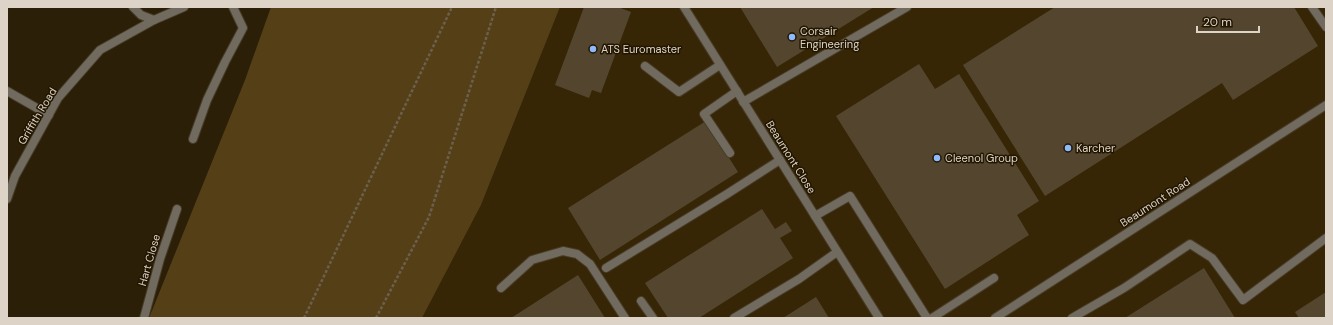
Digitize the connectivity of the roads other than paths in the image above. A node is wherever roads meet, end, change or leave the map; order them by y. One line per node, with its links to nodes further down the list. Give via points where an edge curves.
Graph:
1 (133, 7): 8 (street, via 141,15)
2 (184, 7): 8 (street, Griffith Road)
3 (233, 7): 17 (street, via 243,28 224,62)
4 (684, 7): 10 (street, Beaumont Close)
5 (906, 7): 14 (street)
6 (1312, 7): 7 (street)
7 (1323, 18): 9 (street)
8 (154, 20): 16 (street, Griffith Road, via 100,50 58,98)
9 (1326, 27)
10 (720, 65): 11 (street, via 679,92); 13 (street, Beaumont Close)
11 (646, 66)
12 (7, 91): 16 (street)
13 (737, 91): 14 (street, Beaumont Close); 18 (street, via 704,114)
14 (743, 102): 19 (street, Beaumont Close)
15 (1326, 105): 36 (street, Beaumont Road)
16 (49, 115): 20 (street, Griffith Road, via 15,176)
17 (193, 139)
18 (730, 153)
19 (780, 160): 22 (street, Beaumont Close); 25 (street)
20 (7, 199)
21 (177, 209): 29 (street, Hart Close)
22 (815, 216): 24 (street, Beaumont Close); 34 (street, via 850,196)
23 (1326, 238): 37 (street, via 1243,300 1212,258 1190,244 1124,288)
24 (837, 252): 32 (street); 33 (street, Beaumont Close)
25 (606, 268)
26 (994, 278): 35 (street)
27 (501, 288): 30 (street, via 532,260 563,251 576,254 590,264)
28 (641, 301): 31 (street)
29 (144, 318)
30 (625, 318)
31 (652, 318)
32 (734, 318)
33 (879, 318)
34 (928, 318)
35 (932, 318)
36 (995, 318)
37 (1072, 318)

